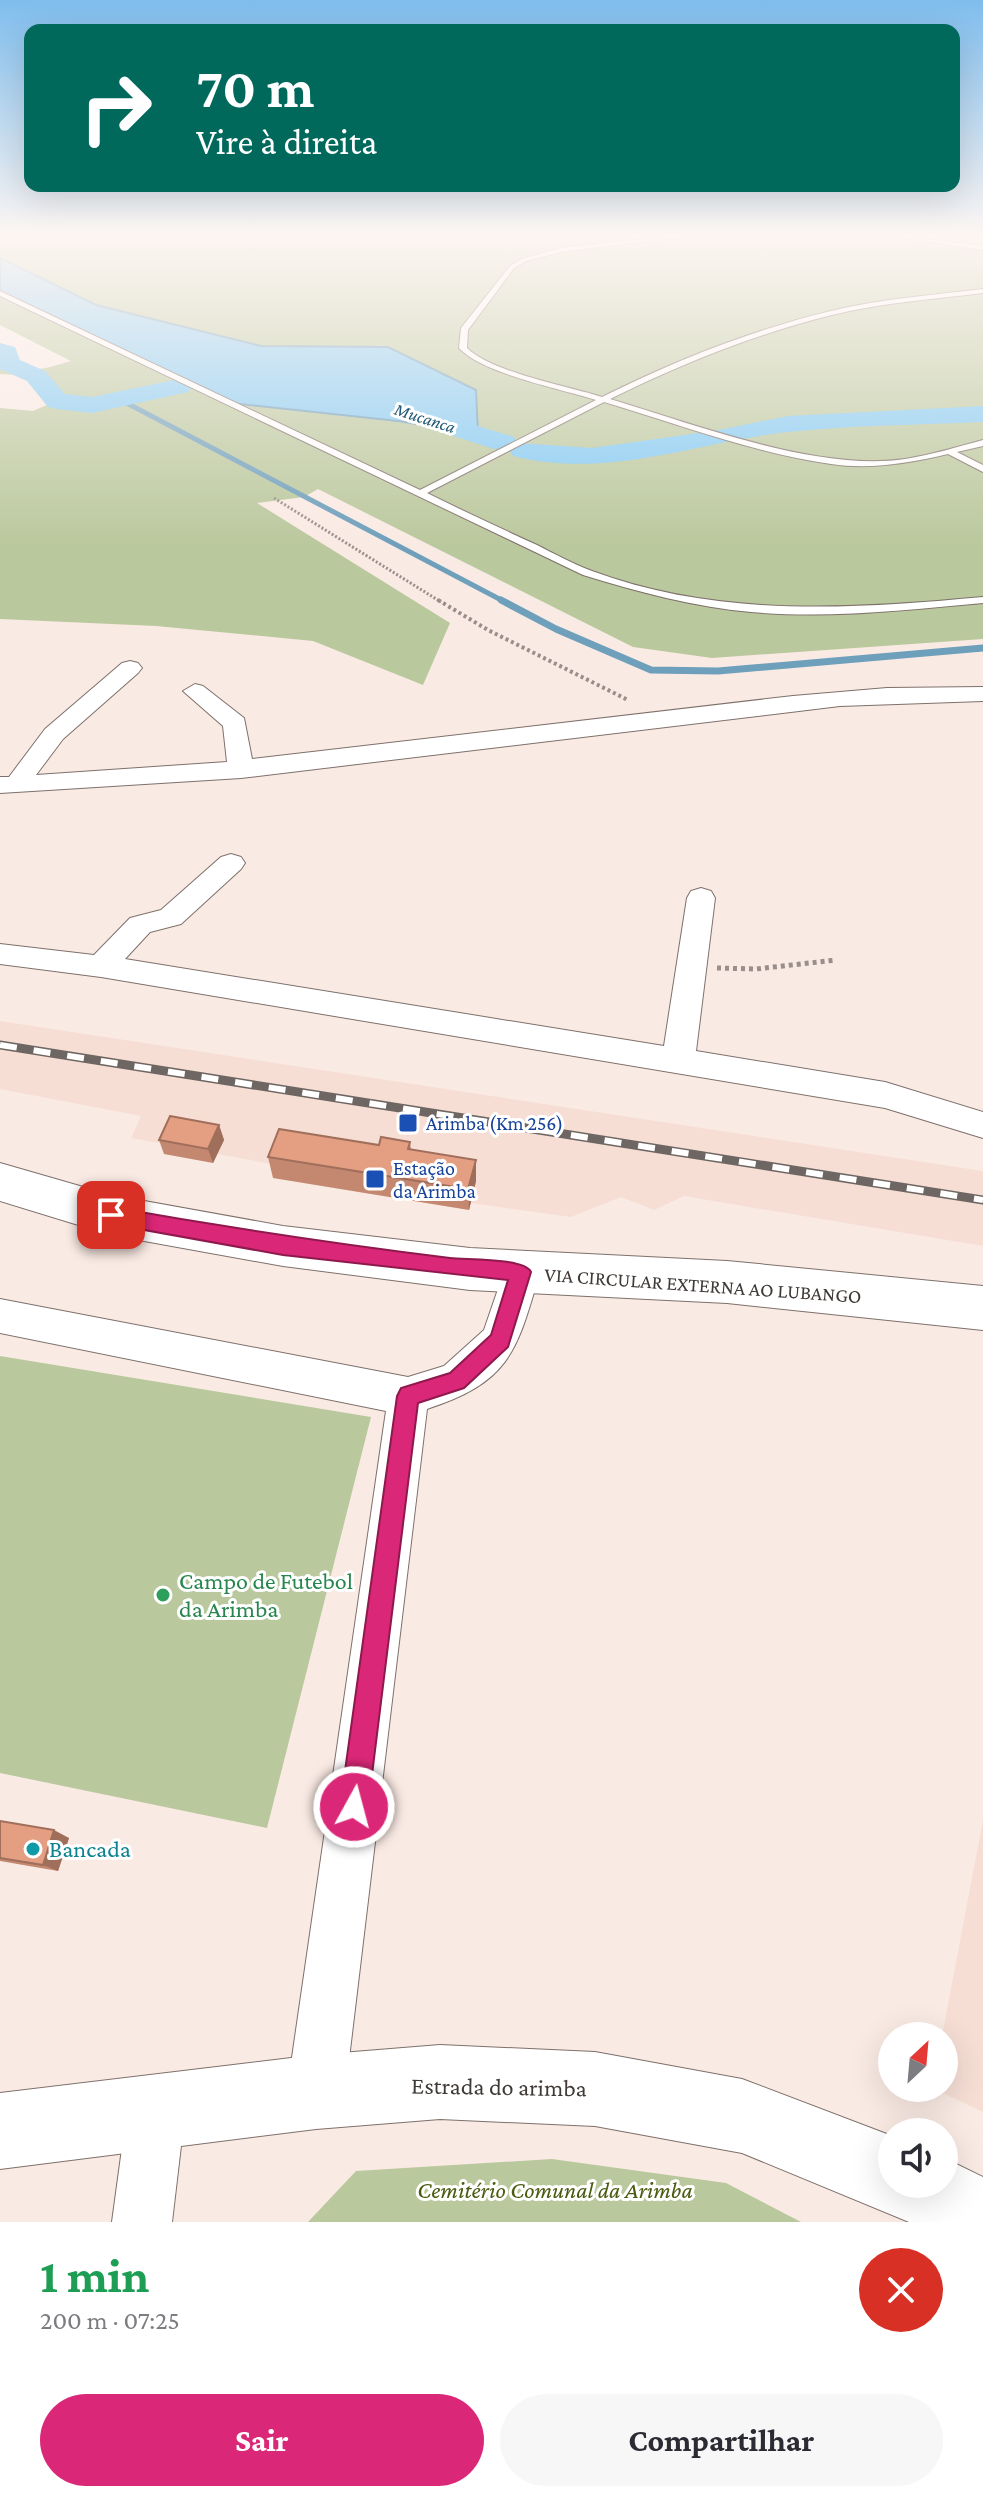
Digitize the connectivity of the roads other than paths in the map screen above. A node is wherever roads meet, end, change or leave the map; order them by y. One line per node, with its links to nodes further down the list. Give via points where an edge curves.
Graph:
1 (98, 340): 8 (lane)
2 (463, 340): 4 (lane, via 463,348 483,362)
3 (742, 340): 4 (lane)
4 (601, 399): 6 (lane, via 833,462 903,462); 8 (lane)
5 (983, 443): 6 (lane)
6 (949, 451): 7 (lane)
7 (983, 469)
8 (420, 493): 9 (lane, via 587,573 720,606 788,611)
9 (983, 600)
10 (130, 668): 14 (street, via 54,734)
11 (195, 691): 13 (street, via 235,723)
12 (983, 694): 13 (street, via 903,692 773,703)
13 (241, 770): 14 (street)
14 (8, 785)
15 (231, 863): 18 (street, via 171,917 140,925)
16 (701, 898): 19 (street)
17 (0, 954): 18 (street)
18 (101, 966): 19 (street)
19 (678, 1062): 20 (street, via 885,1095)
20 (983, 1125)
21 (0, 1182): 22 (main road, VIA CIRCULAR EXTERNA AO LUBANGO, via 111,1215 283,1246)
22 (521, 1272): 23 (main road, VIA CIRCULAR EXTERNA AO LUBANGO, via 727,1282); 25 (street, via 500,1340 456,1381)
23 (983, 1308)
24 (0, 1316): 25 (street)
25 (408, 1396): 26 (street)
26 (316, 2092): 27 (main road, Estrada do arimba); 29 (main road, Estrada do arimba, via 440,2082 595,2089 742,2116)
27 (156, 2112): 28 (main road, Estrada do arimba); 32 (street)
28 (0, 2131)
29 (878, 2169)
30 (943, 2198): 31 (main road)
31 (983, 2218)
32 (142, 2222)

